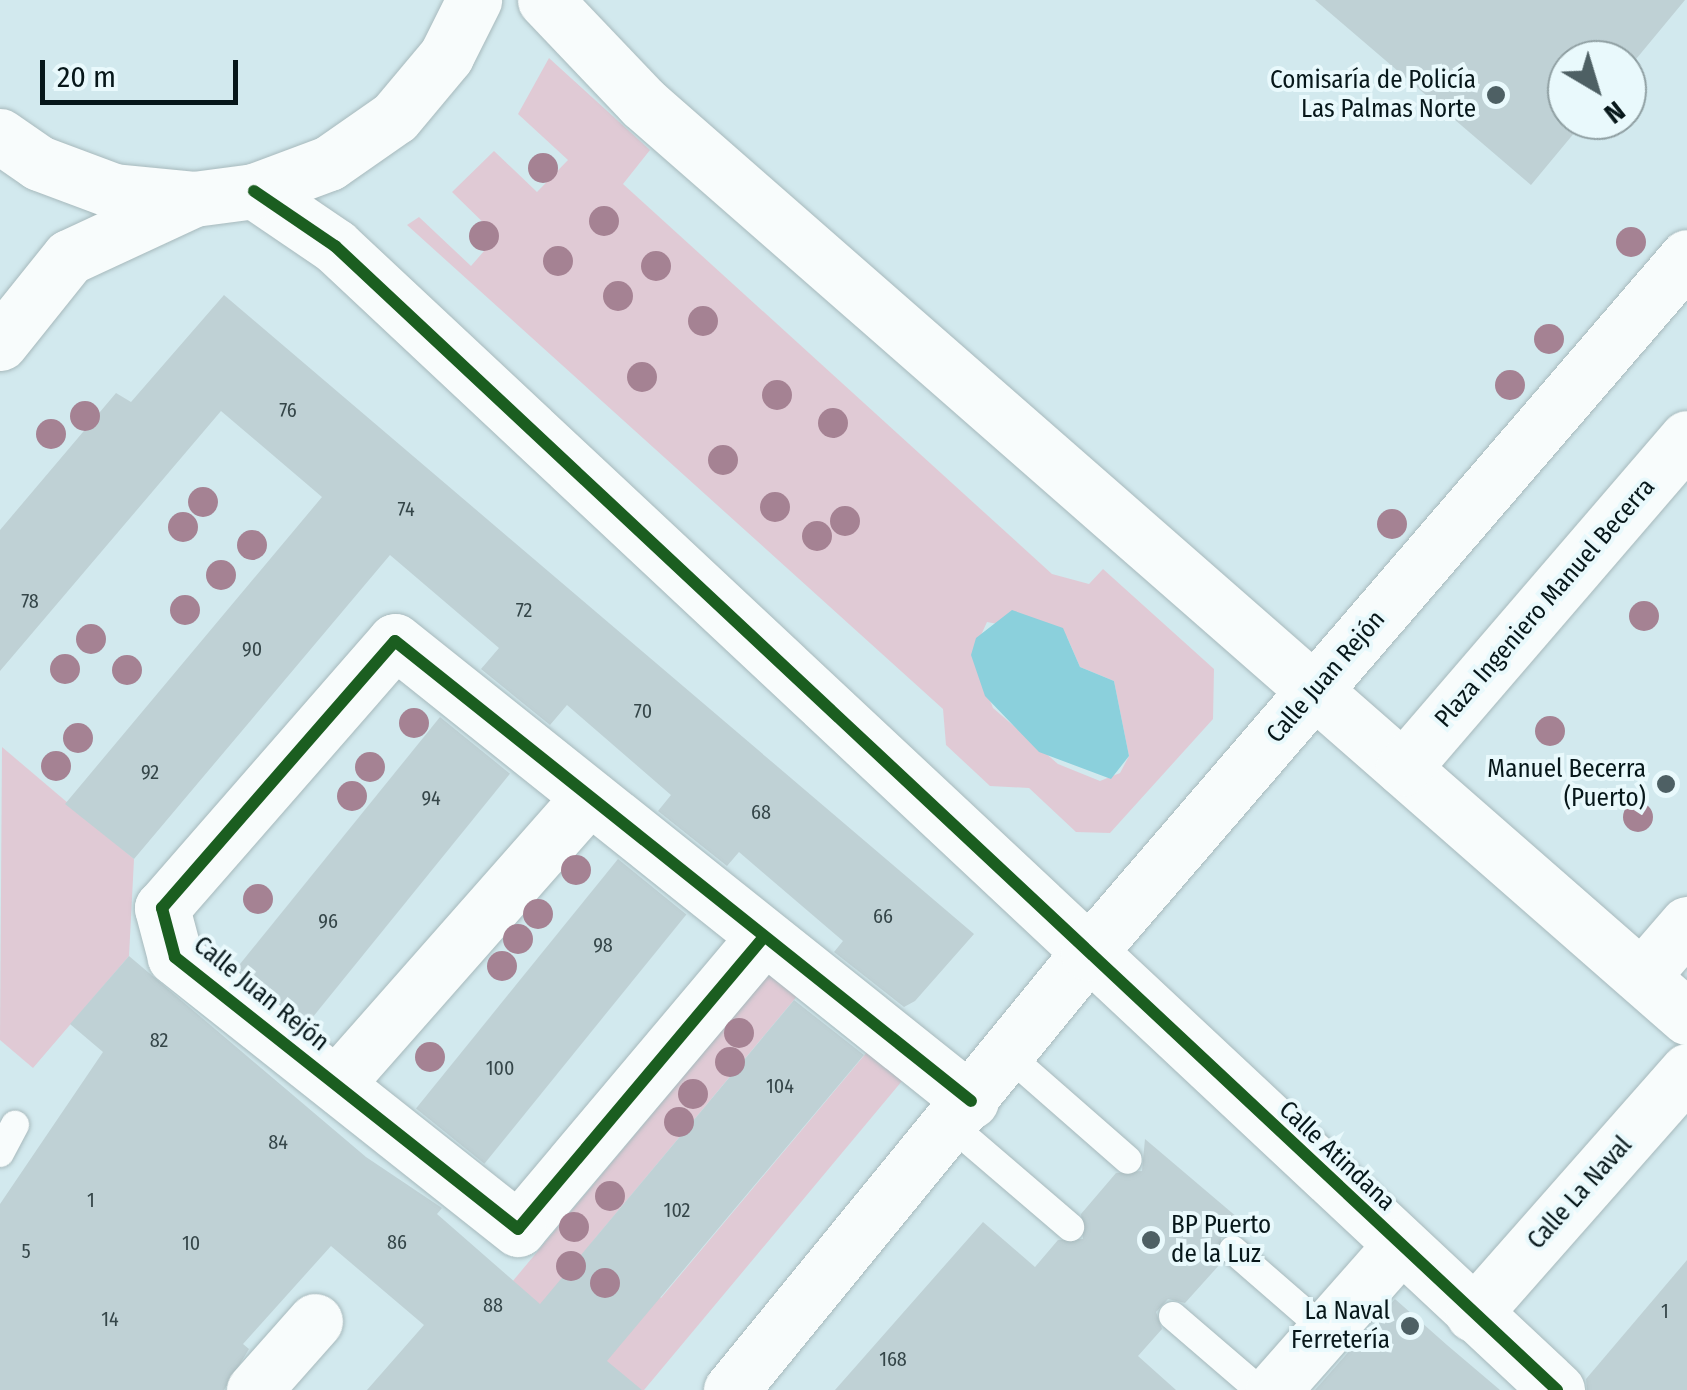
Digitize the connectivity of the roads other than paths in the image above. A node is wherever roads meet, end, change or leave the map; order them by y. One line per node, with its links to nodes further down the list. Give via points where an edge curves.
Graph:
1 (474, 0): 4 (street, via 446,56 394,117 329,163)
2 (546, 0): 9 (street, via 643,103)
3 (0, 136): 5 (street, via 39,163 114,191)
4 (254, 191): 5 (street); 14 (street, Calle Atindana, via 334,246)
5 (194, 199): 7 (street, via 69,257)
6 (1687, 257): 9 (street, Calle Juan Rejón)
7 (0, 343)
8 (1687, 438): 10 (street, Plaza Ingeniero Manuel Becerra)
9 (1313, 692): 10 (street); 14 (street, Calle Juan Rejón)
10 (1403, 768): 15 (street)
11 (589, 797): 13 (street, Calle Juan Rejón); 19 (street, Calle Juan Rejón); 19 (street, Calle Juan Rejón, via 394,640 162,908 176,957)
12 (1687, 924): 15 (street)
13 (763, 938): 19 (street, Calle Juan Rejón, via 518,1229); 20 (street, Calle Juan Rejón)
14 (1088, 953): 17 (street, Calle Juan Rejón); 25 (street, Calle Atindana)
15 (1642, 976): 16 (street)
16 (1687, 1017)
17 (1008, 1054): 20 (street, Calle Juan Rejón); 23 (lane)
18 (1687, 1072): 27 (street, Calle La Naval)
19 (336, 1084)
20 (961, 1113): 24 (lane); 32 (street, Calle Juan Rejón)
21 (15, 1125): 22 (lane)
22 (0, 1153)
23 (1128, 1160)
24 (1070, 1227)
25 (1400, 1246): 27 (street, Calle Atindana); 30 (street)
26 (1233, 1250): 30 (lane)
27 (1473, 1314): 35 (street, Calle Atindana)
28 (1174, 1316): 33 (lane)
29 (316, 1321): 31 (street)
30 (1325, 1330): 34 (street)
31 (254, 1390)
32 (731, 1390)
33 (1259, 1390)
34 (1272, 1390)
35 (1556, 1390)

